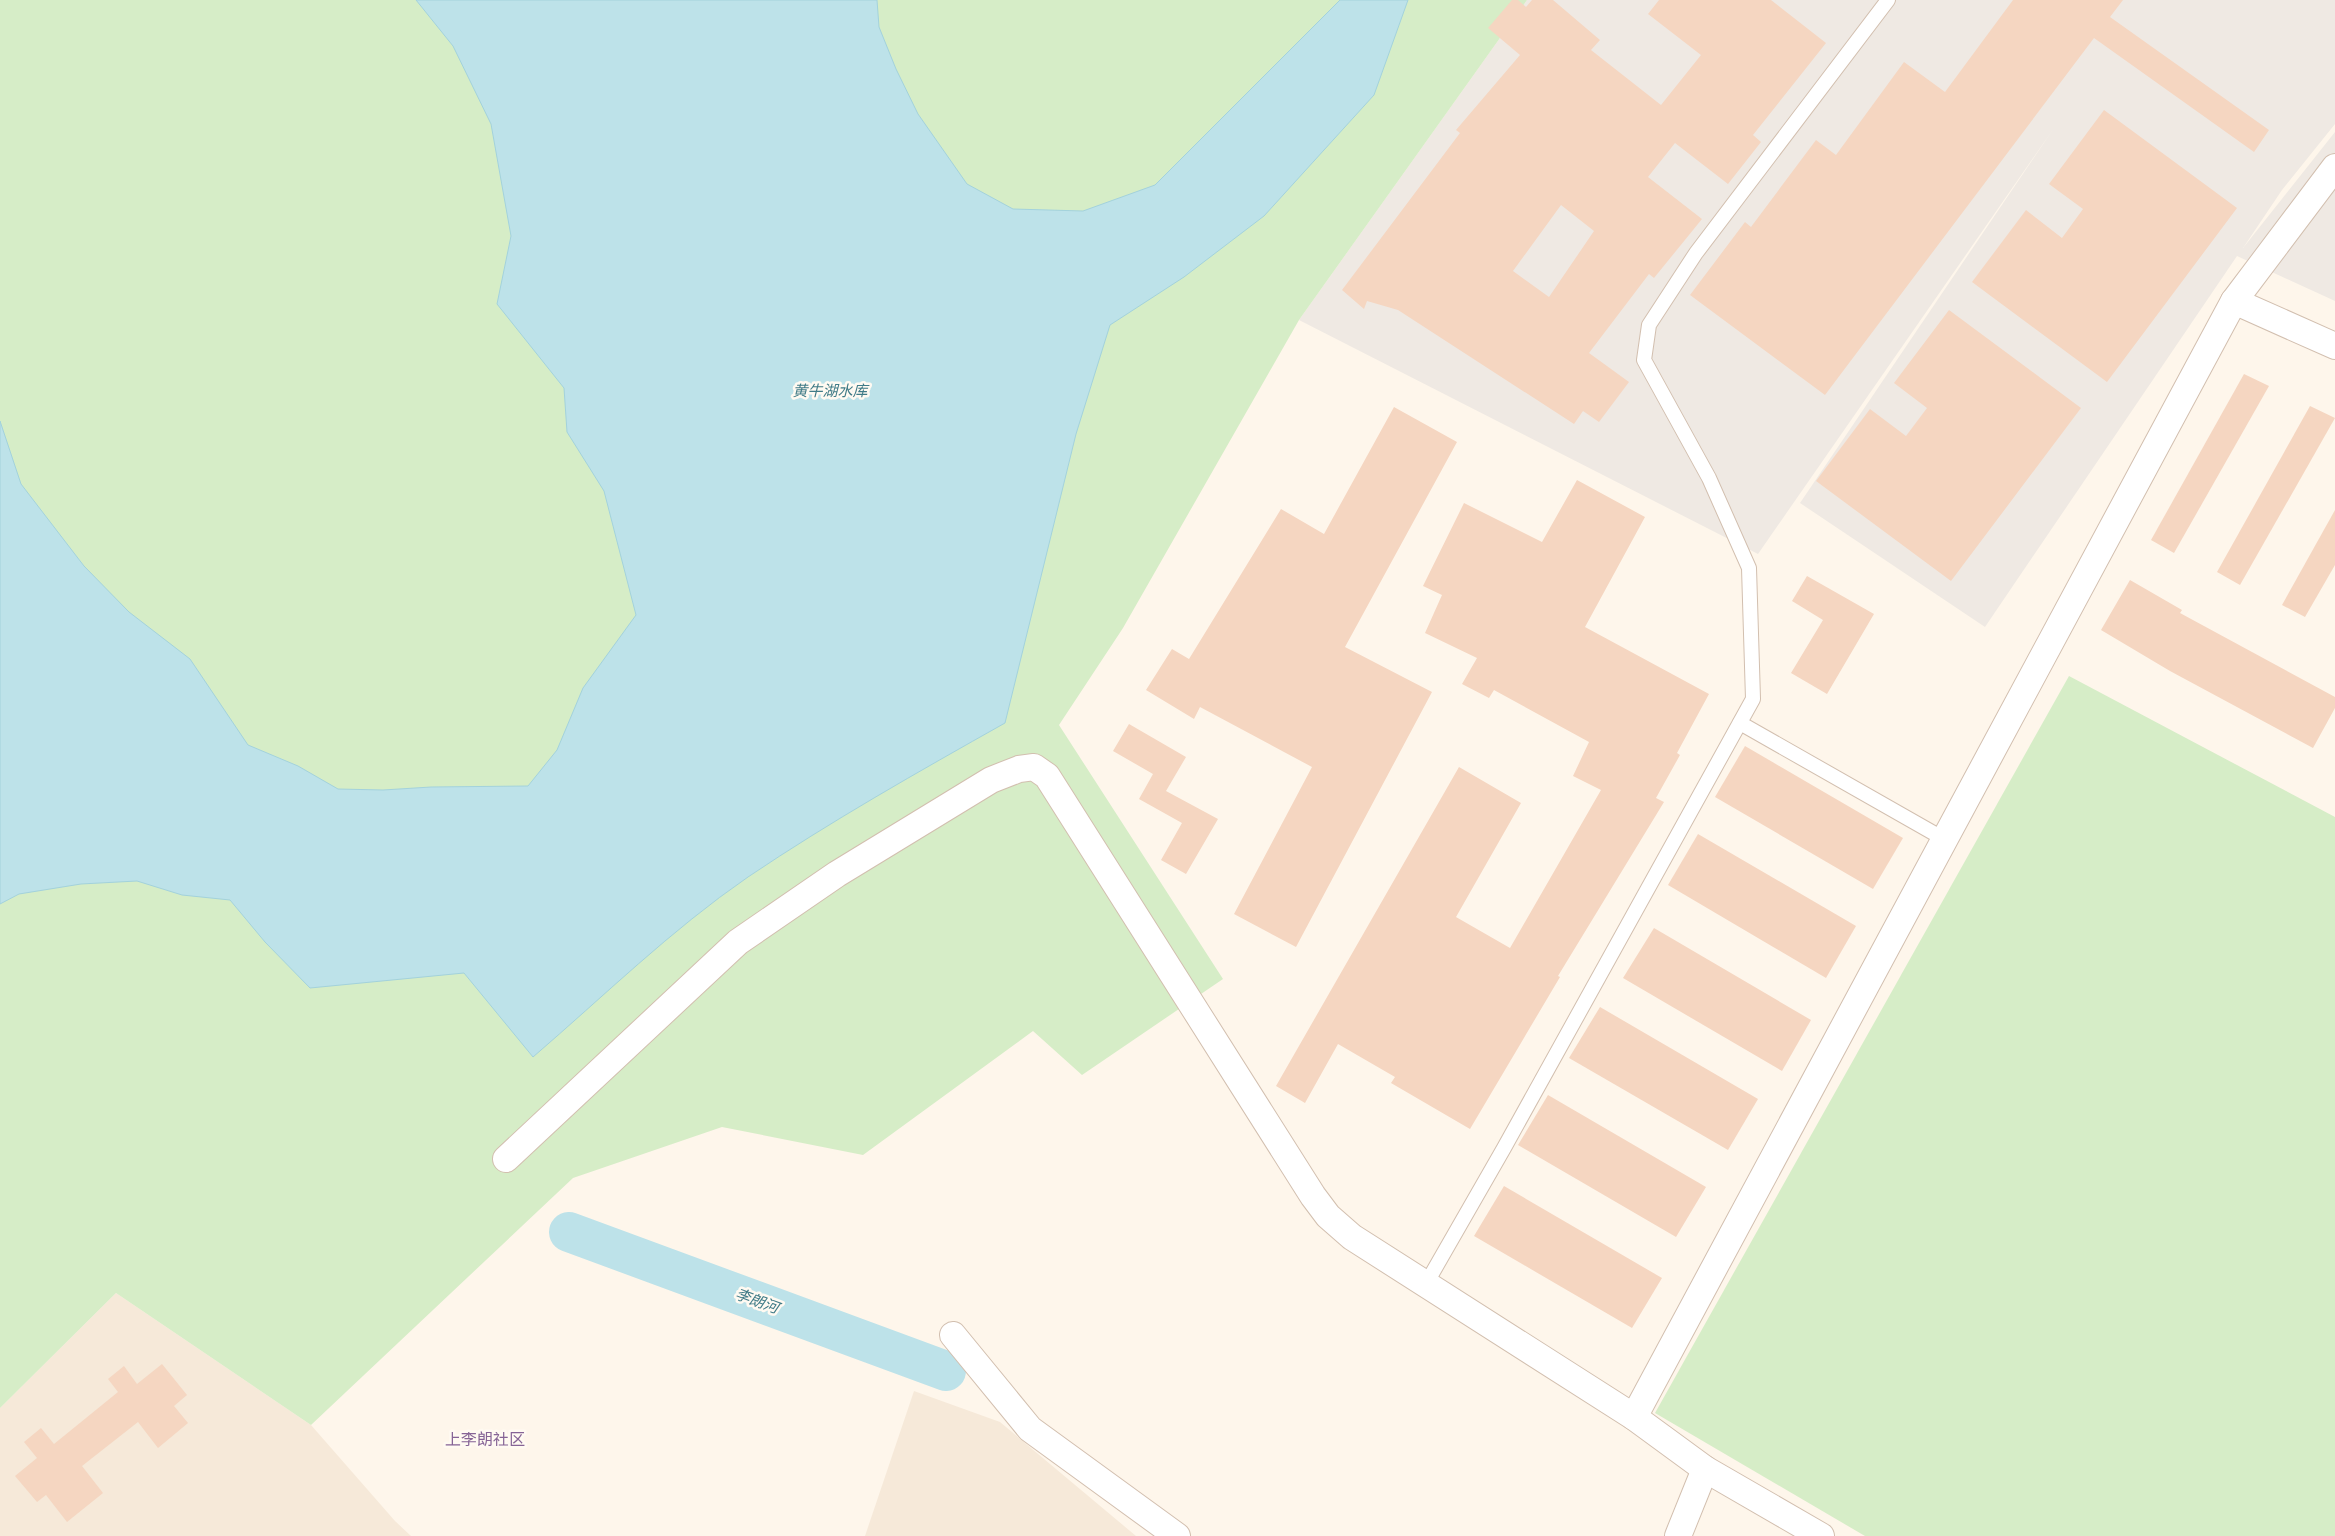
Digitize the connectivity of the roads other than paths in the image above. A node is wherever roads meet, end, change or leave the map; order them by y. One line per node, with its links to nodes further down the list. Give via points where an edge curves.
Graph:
1 (1888, 0): 5 (lane, via 1696,253 1649,325 1644,360 1709,478 1749,568 1753,699)
2 (2335, 167): 3 (street)
3 (2234, 301): 4 (street); 6 (street)
4 (2335, 346)
5 (1740, 723): 6 (lane); 8 (lane)
6 (1944, 839): 10 (street)
7 (506, 1159): 8 (street, via 738,942 837,874 991,780 1034,767 1047,776 1328,1216 1352,1237)
8 (1426, 1284): 10 (street)
9 (953, 1334): 12 (street, via 1030,1428)
10 (1634, 1417): 11 (street)
11 (1705, 1469): 13 (street); 14 (street)
12 (1177, 1536)
13 (1678, 1536)
14 (1821, 1536)

